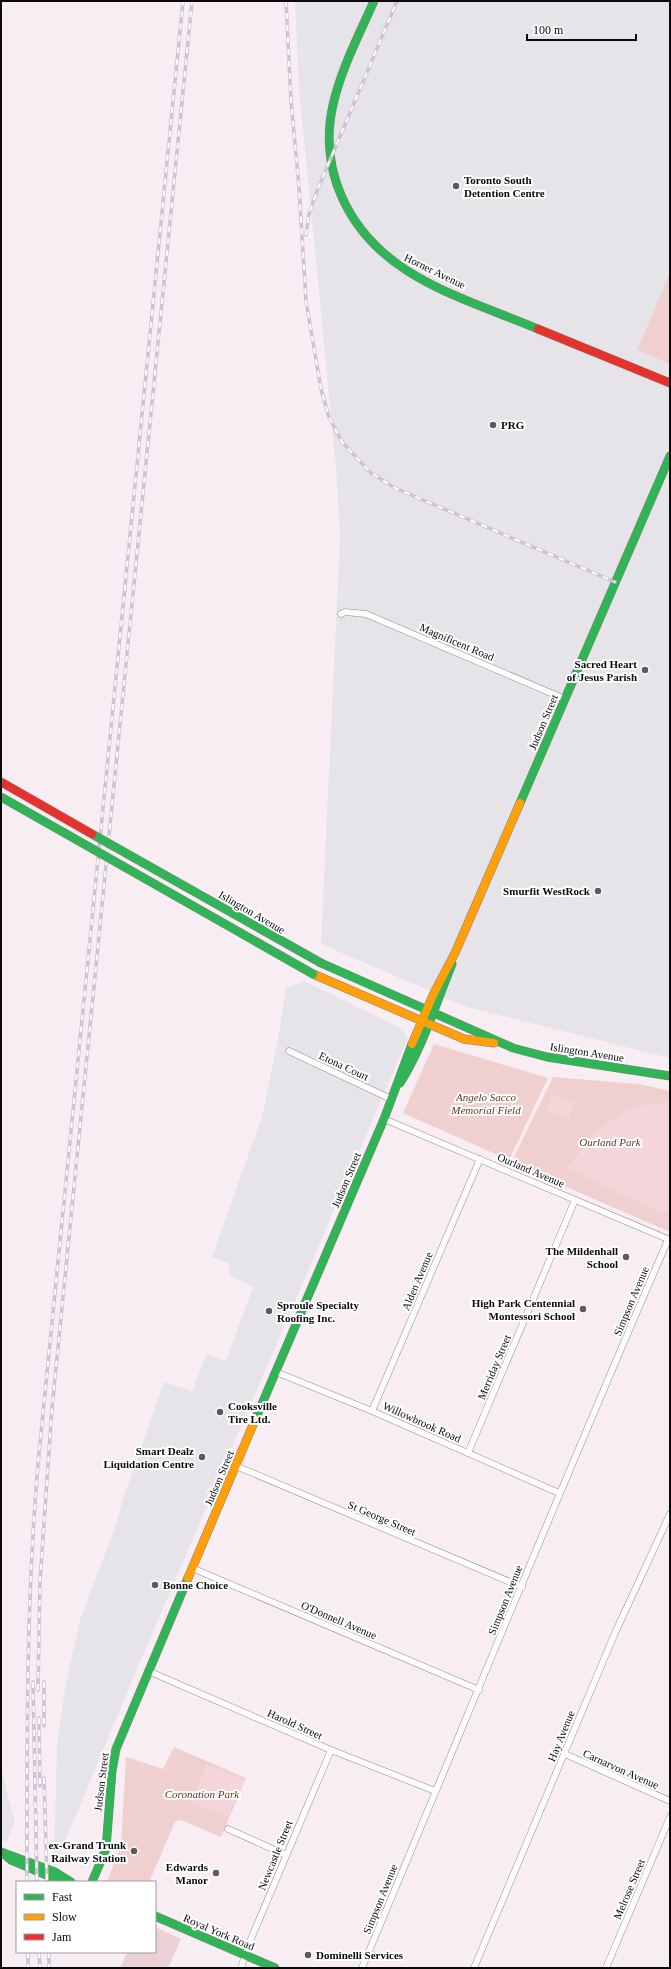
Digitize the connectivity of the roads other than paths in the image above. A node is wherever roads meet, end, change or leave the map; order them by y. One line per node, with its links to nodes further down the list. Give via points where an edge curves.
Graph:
1 (374, 1): 2 (main road, Horner Avenue, via 338,84 329,138 337,185 361,230 384,255 408,272)
2 (670, 383)
3 (670, 456): 5 (main road, Judson Street)
4 (341, 614): 5 (street, Magnificent Road, via 366,614)
5 (565, 699): 8 (main road, Judson Street)
6 (1, 782): 8 (main road, Islington Avenue, bridge, via 321,963)
7 (1, 797): 9 (main road, Islington Avenue, bridge, via 313,974)
8 (430, 1011): 9 (main road, Judson Street); 10 (main road, Islington Avenue, via 472,1028)
9 (425, 1022): 10 (main road, Islington Avenue, via 464,1039); 13 (main road, Judson Street, via 407,1072)
10 (501, 1044): 12 (main road, Islington Avenue, via 547,1057)
11 (288, 1052): 13 (street, Etona Court)
12 (670, 1076)
13 (391, 1099): 14 (main road, Judson Street)
14 (384, 1119): 15 (street, Ourland Avenue); 18 (main road, Judson Street)
15 (480, 1159): 16 (street, Ourland Avenue); 19 (street, Alden Avenue)
16 (575, 1200): 17 (street, Ourland Avenue); 20 (street, Merriday Street)
17 (669, 1240): 22 (street, Simpson Avenue)
18 (276, 1372): 19 (street, Willowbrook Road); 21 (main road, Judson Street)
19 (372, 1411): 20 (street, Willowbrook Road)
20 (468, 1453): 22 (street, Willowbrook Road)
21 (236, 1466): 24 (main road, Judson Street); 25 (street, St George Street)
22 (559, 1493): 25 (street, Simpson Avenue)
23 (670, 1514): 29 (street, Hay Avenue, via 615,1633)
24 (192, 1568): 26 (main road, Judson Street); 27 (street, O'Donnell Avenue)
25 (522, 1588): 27 (street, Simpson Avenue)
26 (148, 1671): 28 (street, Harold Street); 38 (main road, Judson Street, via 116,1749 109,1794 106,1848)
27 (479, 1690): 30 (street, Simpson Avenue)
28 (331, 1750): 30 (street, Harold Street); 35 (street, Newcastle Street)
29 (565, 1754): 31 (street, Carnarvon Avenue); 44 (street, Hay Avenue)
30 (435, 1792): 43 (street, Simpson Avenue)
31 (670, 1801)
32 (670, 1817): 45 (street, Melrose Street)
33 (228, 1828): 35 (street)
34 (2, 1853): 36 (main road, via 11,1860); 37 (main road, via 56,1872)
35 (286, 1855): 40 (street, Newcastle Street)
36 (61, 1881)
37 (70, 1881)
38 (92, 1881)
39 (156, 1916): 40 (main road, Royal York Road)
40 (245, 1955): 41 (street, Newcastle Street); 42 (main road, Royal York Road)
41 (241, 1968)
42 (275, 1968)
43 (362, 1968)
44 (474, 1968)
45 (606, 1968)

